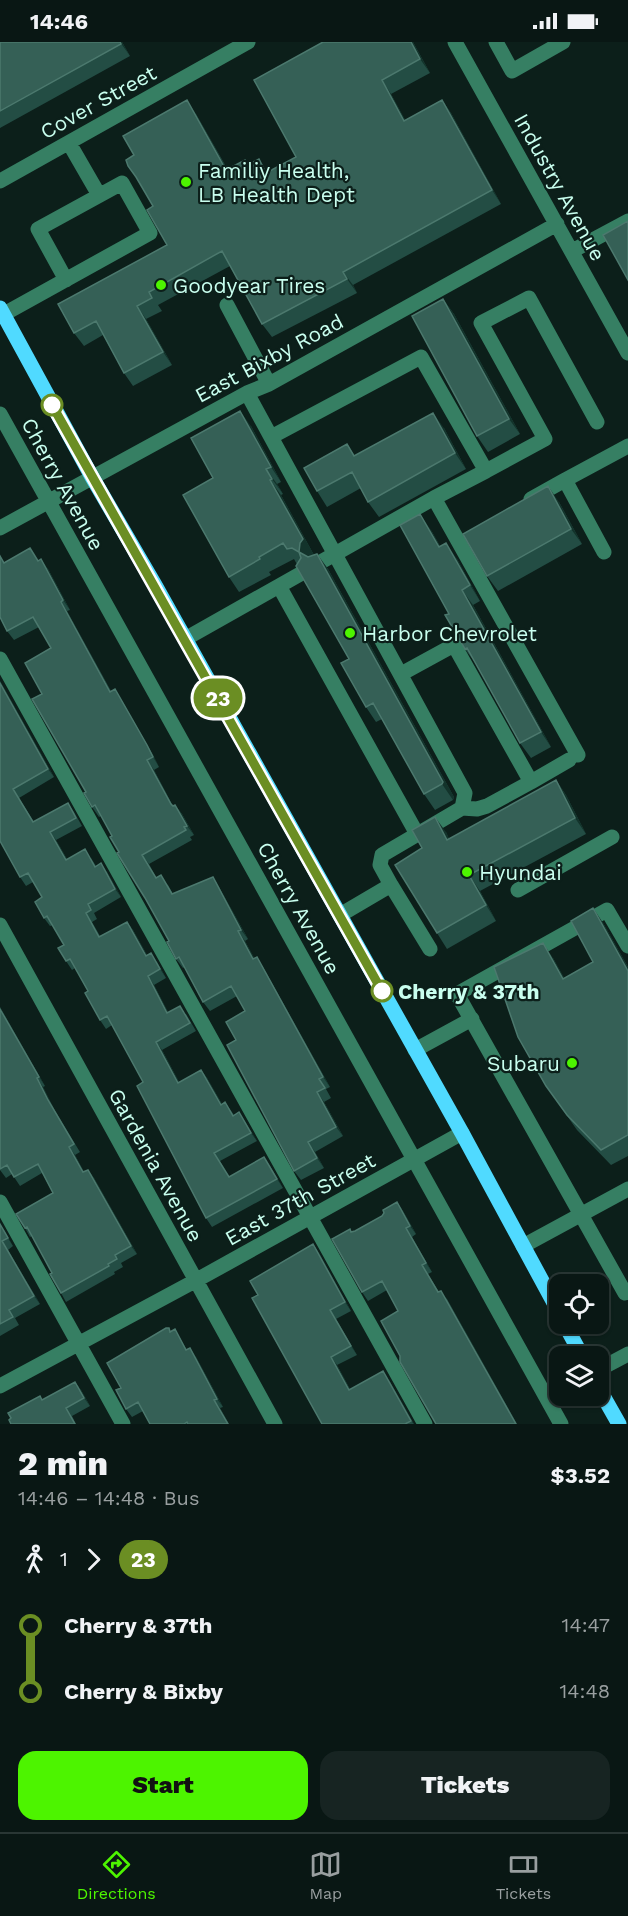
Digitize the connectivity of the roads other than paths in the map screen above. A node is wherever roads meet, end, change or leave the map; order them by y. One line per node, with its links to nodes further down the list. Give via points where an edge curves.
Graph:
1 (249, 42): 7 (street, Cover Street)
2 (455, 42): 6 (street, Industry Avenue)
3 (465, 42): 6 (street)
4 (496, 42): 5 (street, via 512,71)
5 (563, 42)
6 (480, 87): 11 (street, Industry Avenue)
7 (69, 143): 8 (street, Cover Street); 9 (street)
8 (0, 181)
9 (99, 195): 13 (street, via 38,229); 13 (street, via 122,183 150,233)
10 (628, 221): 12 (street)
11 (557, 224): 12 (street, Industry Avenue); 17 (street, East Bixby Road)
12 (572, 251): 16 (street, Industry Avenue)
13 (66, 280): 15 (street)
14 (227, 304): 17 (street)
15 (2, 311): 24 (main road, Cherry Avenue)
16 (627, 347)
17 (269, 384): 18 (street, East Bixby Road)
18 (247, 393): 21 (street); 24 (street, East Bixby Road)
19 (0, 414): 27 (street, Cherry Avenue)
20 (597, 422): 23 (street, via 529,298 481,322 545,439)
21 (272, 437): 23 (street, via 421,357); 31 (street)
22 (628, 446): 25 (street)
23 (486, 471): 26 (street)
24 (92, 477): 27 (street, East Bixby Road); 35 (main road, Cherry Avenue)
25 (565, 480): 28 (street); 30 (street)
26 (434, 498): 31 (street); 38 (street, via 462,536 574,758)
27 (48, 502): 29 (street, East Bixby Road); 51 (street, Cherry Avenue)
28 (516, 507)
29 (0, 528)
30 (604, 552)
31 (335, 554): 32 (street); 37 (street)
32 (319, 563)
33 (302, 573): 34 (street)
34 (279, 586): 35 (street); 40 (street)
35 (185, 639): 44 (main road, Cherry Avenue)
36 (0, 659): 55 (street)
37 (401, 674): 38 (street, via 454,645); 39 (street, via 465,793)
38 (531, 782): 39 (street, via 487,806)
39 (462, 808): 40 (street)
40 (417, 834): 42 (street, via 382,855 380,865)
41 (612, 837): 43 (street)
42 (391, 885): 44 (street); 47 (street)
43 (518, 890)
44 (340, 915): 49 (main road, Cherry Avenue)
45 (0, 925): 57 (street, Gardenia Avenue)
46 (628, 946): 48 (street, via 607,910 457,994)
47 (430, 949)
48 (472, 1020): 49 (street); 54 (street)
49 (415, 1050): 50 (main road, Cherry Avenue)
50 (462, 1133): 51 (street, East 37th Street); 56 (main road, Cherry Avenue)
51 (416, 1159): 55 (street, East 37th Street); 68 (street, Cherry Avenue)
52 (628, 1189): 54 (street)
53 (0, 1202): 60 (street)
54 (581, 1215): 56 (street); 58 (street, via 625,1293)
55 (309, 1217): 57 (street, East 37th Street); 67 (street)
56 (523, 1246): 59 (main road, Cherry Avenue)
57 (195, 1281): 60 (street, East 37th Street); 66 (street, Gardenia Avenue)
58 (628, 1292)
59 (549, 1294)
60 (79, 1343): 63 (street, East 37th Street); 65 (street)
61 (628, 1354): 62 (street)
62 (609, 1364)
63 (0, 1386)
64 (609, 1406): 69 (main road)
65 (123, 1424)
66 (275, 1424)
67 (425, 1424)
68 (561, 1424)
69 (619, 1424)

